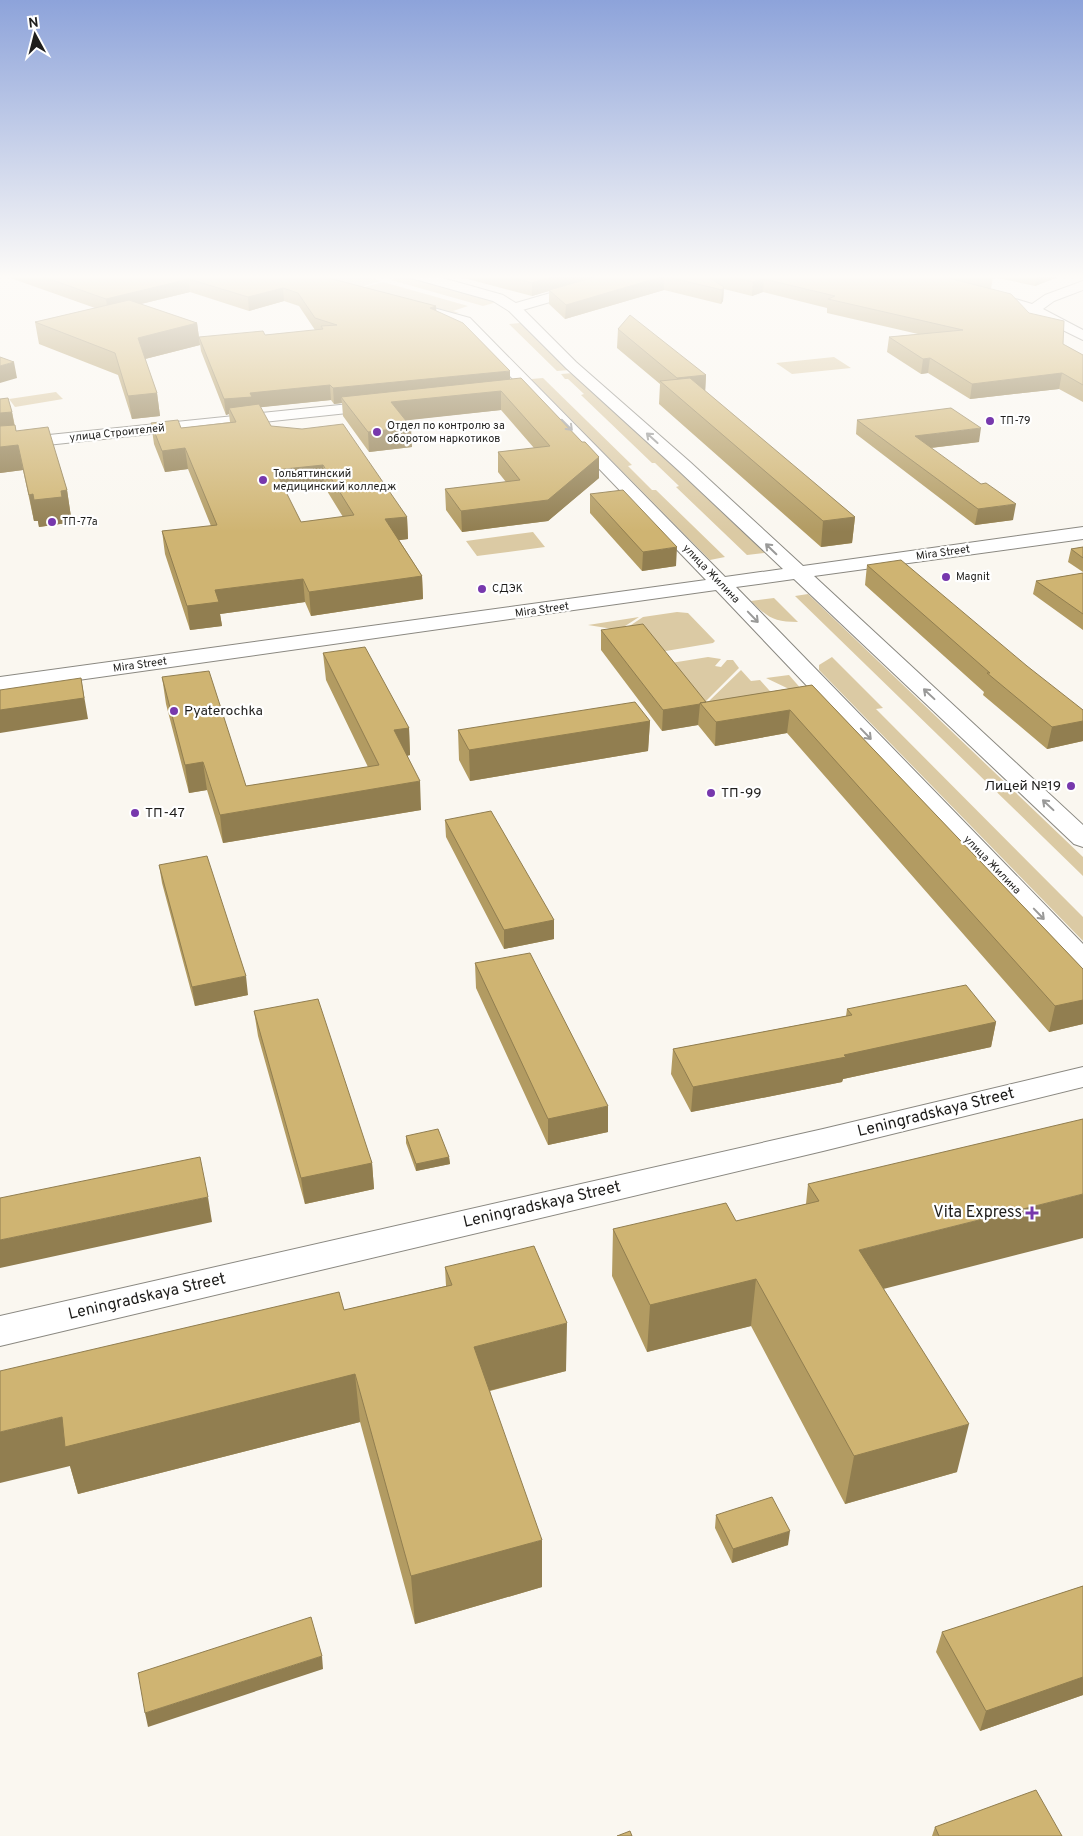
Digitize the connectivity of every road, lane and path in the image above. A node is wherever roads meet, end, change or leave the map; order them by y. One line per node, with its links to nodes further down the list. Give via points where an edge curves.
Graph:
1 (502, 361): 7 (main road, улица Жилина, one-way to 7, via 523,391)
2 (566, 361): 6 (main road, one-way to 2)
3 (396, 404): 4 (main road, улица Строителей)
4 (0, 445)
5 (1083, 533): 6 (main road, Mira Street)
6 (799, 574): 7 (main road, Mira Street); 9 (main road, one-way to 6)
7 (722, 585): 8 (main road, Mira Street); 10 (main road, улица Жилина, one-way to 10)
8 (0, 684)
9 (1083, 839)
10 (1083, 960)
11 (1083, 1077): 12 (main road, Leningradskaya Street)
12 (0, 1331)

